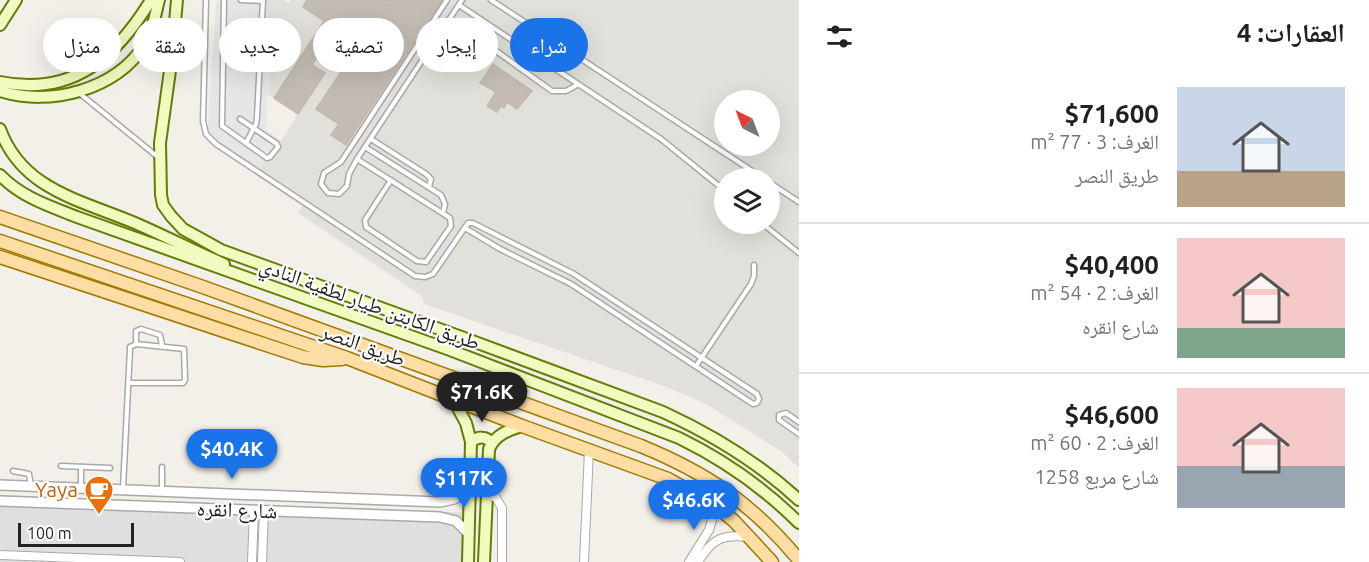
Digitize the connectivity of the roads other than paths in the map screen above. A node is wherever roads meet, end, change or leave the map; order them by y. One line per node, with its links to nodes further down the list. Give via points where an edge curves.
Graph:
1 (16, 0): 14 (main road)
2 (152, 0): 17 (main road, via 124,40 91,68 50,83)
3 (159, 0): 20 (main road, via 152,30 131,62)
4 (177, 0): 28 (main road, طريق الكابتن طيار لطفية النادي)
5 (206, 0): 41 (lane, via 203,121 206,134 216,144 415,276 433,274)
6 (224, 0): 25 (lane, via 221,123)
7 (241, 0): 8 (lane)
8 (263, 0): 23 (lane)
9 (447, 0): 29 (lane, via 341,162 324,173 321,180 325,190 331,194 342,192)
10 (462, 0): 12 (lane)
11 (490, 0): 31 (lane)
12 (459, 5): 13 (lane); 24 (lane)
13 (477, 18)
14 (0, 25)
15 (498, 33): 18 (lane)
16 (498, 52): 18 (lane, via 552,90 560,92)
17 (0, 82)
18 (577, 85): 34 (lane, via 661,139)
19 (0, 91): 20 (main road, via 39,98)
20 (77, 92): 28 (lane)
21 (240, 120): 23 (lane)
22 (0, 129): 42 (main road, via 19,164 40,182)
23 (254, 129): 25 (lane); 25 (lane, via 278,147 268,158)
24 (371, 139): 26 (lane); 27 (lane)
25 (246, 143)
26 (365, 147): 29 (lane); 30 (lane)
27 (394, 153): 30 (lane); 35 (lane, via 429,176)
28 (159, 158): 40 (main road, طريق الكابتن طيار لطفية النادي, via 161,195)
29 (357, 159): 33 (lane)
30 (388, 162): 35 (lane)
31 (748, 168)
32 (0, 175): 48 (main road, طريق الكابتن طيار لطفية النادي, via 32,199)
33 (391, 180): 38 (lane); 38 (lane, via 365,223 368,229 420,262 428,259 451,226 450,218)
34 (714, 182)
35 (429, 187): 38 (lane, via 443,197 446,204)
36 (780, 190): 37 (lane)
37 (799, 202)
38 (442, 213)
39 (0, 217): 84 (main road, طريق النصر, via 674,460 736,497)
40 (176, 222): 42 (main road, via 171,231); 76 (main road, طريق الكابتن طيار لطفية النادي, via 196,238 221,250 690,424 741,454)
41 (465, 228): 51 (lane, via 473,223 574,274); 53 (lane, via 571,284)
42 (157, 233): 48 (main road)
43 (776, 234): 45 (lane)
44 (0, 240): 52 (main road, طريق النصر)
45 (799, 253)
46 (0, 257): 52 (main road, via 303,357)
47 (754, 266): 51 (lane, via 752,284)
48 (238, 275): 80 (main road, طريق الكابتن طيار لطفية النادي, via 450,350 679,438 742,475)
49 (136, 344): 50 (lane); 50 (lane, via 136,331 141,328 162,336); 54 (lane, via 130,349)
50 (162, 346): 54 (lane, via 184,349 183,383)
51 (702, 357): 53 (lane); 53 (lane, via 757,394 757,403)
52 (347, 358): 55 (main road, طريق النصر)
53 (696, 366)
54 (128, 383): 71 (lane)
55 (453, 399): 57 (main road, طريق النصر); 59 (main road)
56 (799, 422): 58 (lane, via 783,412 778,418)
57 (522, 426): 60 (main road); 61 (main road, طريق النصر)
58 (799, 434)
59 (471, 442): 60 (main road, via 480,437); 70 (main road)
60 (492, 443): 73 (main road)
61 (589, 450): 77 (main road, طريق النصر, via 668,479); 91 (street)
62 (60, 466): 64 (lane)
63 (162, 466): 72 (lane)
64 (81, 467): 65 (lane); 69 (lane)
65 (110, 468)
66 (13, 471): 68 (lane, via 29,474)
67 (0, 485): 68 (street, شارع انقره)
68 (31, 486): 69 (street, شارع انقره)
69 (81, 488): 71 (street, شارع انقره)
70 (470, 488): 75 (street); 81 (main road)
71 (123, 490): 72 (street, شارع انقره)
72 (162, 491): 75 (street, شارع انقره)
73 (486, 492): 89 (main road); 90 (street, via 502,508)
74 (0, 501): 78 (street, شارع انقره)
75 (447, 501): 79 (street)
76 (799, 501)
77 (716, 506): 82 (main road, طريق النصر); 92 (street, via 709,530)
78 (259, 511): 79 (street, شارع انقره); 86 (street); 87 (street)
79 (447, 518): 81 (street)
80 (799, 523)
81 (469, 534): 88 (main road)
82 (749, 537): 93 (street, via 720,538); 94 (main road, طريق النصر)
83 (0, 555): 85 (street)
84 (799, 560)
85 (180, 562)
86 (252, 562)
87 (262, 562)
88 (468, 562)
89 (484, 562)
90 (502, 562)
91 (584, 562)
92 (688, 562)
93 (698, 562)
94 (772, 562)

